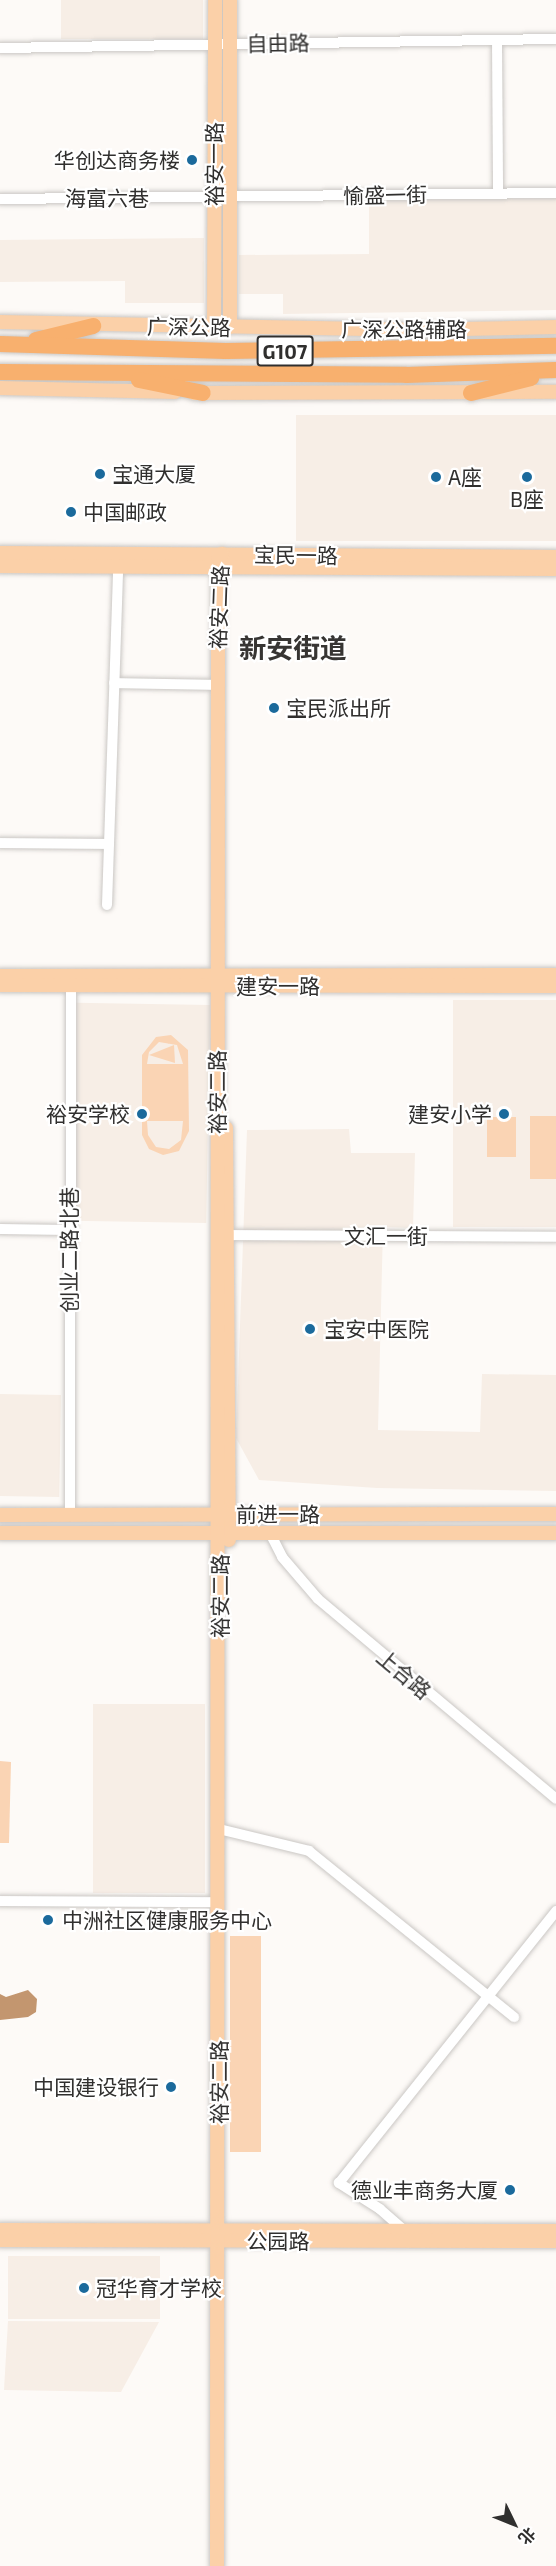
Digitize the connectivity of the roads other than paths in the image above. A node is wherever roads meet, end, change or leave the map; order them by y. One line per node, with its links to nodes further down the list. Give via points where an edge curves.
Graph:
1 (215, 0): 5 (main road, 裕安一路)
2 (230, 0): 6 (main road, 裕安一路)
3 (556, 39): 4 (street, 自由路)
4 (497, 40): 6 (street, 自由路); 9 (street)
5 (215, 44): 6 (street, 自由路); 7 (street, 自由路); 11 (main road, 裕安一路)
6 (230, 44): 10 (main road, 裕安一路)
7 (0, 48)
8 (556, 193): 9 (street, 愉盛一街)
9 (498, 194): 10 (street, 愉盛一街)
10 (230, 197): 11 (street, 愉盛一街); 16 (main road, 裕安一路)
11 (214, 198): 12 (street, 海富六巷); 15 (main road, 裕安一路)
12 (0, 199)
13 (0, 322): 14 (main road, 广深公路辅路)
14 (93, 326): 15 (main road, 广深公路辅路); 18 (highway)
15 (214, 327): 16 (main road, 广深公路辅路)
16 (230, 327): 17 (main road, 广深公路辅路)
17 (556, 327)
18 (7, 345): 19 (highway, 广深公路 / G107, via 226,351)
19 (556, 346)
20 (556, 371): 22 (highway, G107, via 406,375); 26 (highway)
21 (0, 372): 22 (highway, G107)
22 (103, 373): 25 (highway)
23 (0, 388): 25 (main road)
24 (556, 392): 26 (main road)
25 (202, 393): 26 (main road)
26 (471, 393)
27 (0, 553): 28 (main road, 宝民一路)
28 (222, 554): 29 (main road, 宝民一路); 32 (main road, 裕安二路, via 218,558)
29 (556, 557)
30 (0, 566): 31 (main road, 宝民一路)
31 (118, 566): 32 (main road, 宝民一路); 34 (street)
32 (222, 568): 33 (main road, 宝民一路); 35 (main road, 裕安二路); 41 (main road, 裕安二路)
33 (556, 569)
34 (114, 682): 35 (street); 37 (street)
35 (217, 685): 41 (main road, 裕安二路)
36 (0, 843): 37 (street)
37 (109, 844): 38 (street)
38 (107, 905)
39 (556, 975): 41 (main road, 建安一路)
40 (0, 976): 41 (main road, 建安一路)
41 (222, 980): 43 (main road, 建安一路); 44 (main road, 建安一路); 47 (main road, 裕安二路)
42 (0, 985): 43 (main road, 建安一路)
43 (71, 986): 46 (street, 创业二路北巷)
44 (556, 986)
45 (0, 1228): 46 (street)
46 (68, 1230): 53 (street, 创业二路北巷)
47 (222, 1235): 48 (street, 文汇一街); 50 (main road, 裕安二路)
48 (556, 1237)
49 (88, 1514): 50 (main road, 前进一路); 53 (main road, 前进一路); 55 (main road, via 97,1522)
50 (222, 1514): 51 (main road, 前进一路); 56 (main road, 裕安二路)
51 (556, 1514)
52 (0, 1515): 53 (main road, 前进一路)
53 (70, 1515)
54 (0, 1533): 55 (main road, 前进一路)
55 (88, 1533): 56 (main road, 前进一路)
56 (224, 1533): 57 (main road, 前进一路); 60 (main road, 裕安二路)
57 (270, 1533): 58 (main road, 前进一路); 59 (street, 上合路, via 282,1557 318,1599)
58 (556, 1533)
59 (556, 1799)
60 (224, 1829): 62 (main road, 裕安二路); 64 (street, via 309,1851); 69 (main road, 裕安二路)
61 (0, 1901): 62 (street)
62 (219, 1902): 69 (main road, 裕安二路)
63 (556, 1911): 64 (street)
64 (489, 1996): 65 (street); 67 (street, via 339,2183 380,2209)
65 (514, 2017)
66 (0, 2230): 69 (main road, 公园路)
67 (405, 2231): 68 (main road, 公园路); 69 (main road, 公园路)
68 (556, 2231)
69 (223, 2235): 70 (main road, 公园路); 71 (main road, 公园路); 72 (main road, 裕安二路); 73 (main road, 裕安二路)
70 (0, 2240)
71 (556, 2241)
72 (218, 2566)
73 (226, 2566)

